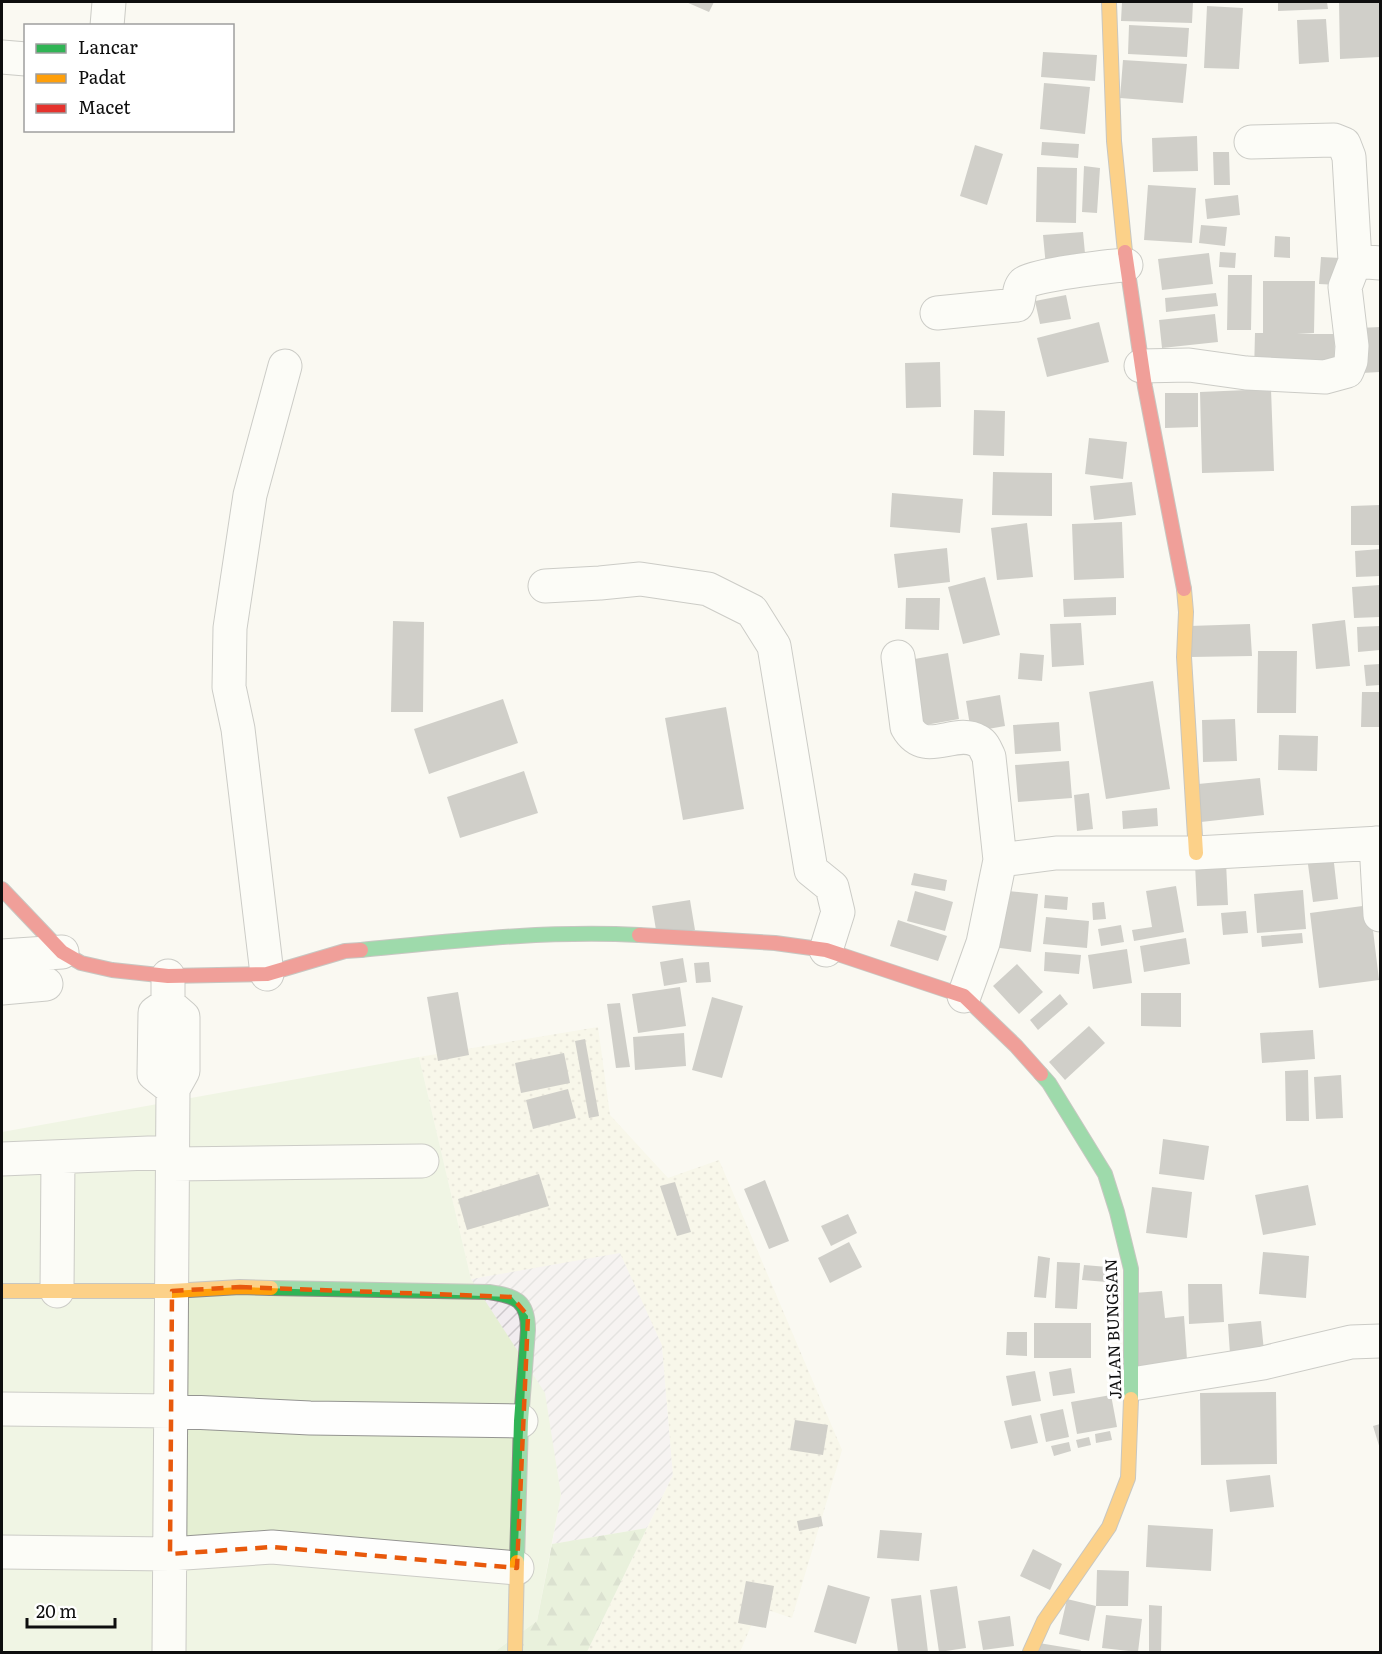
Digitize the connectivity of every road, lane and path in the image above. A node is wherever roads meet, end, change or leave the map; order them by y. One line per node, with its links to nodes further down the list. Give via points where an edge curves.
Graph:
1 (109, 2): 3 (street)
2 (1109, 2): 8 (street, via 1117,185)
3 (106, 24)
4 (2, 57): 5 (street)
5 (24, 59)
6 (1251, 142): 7 (street, via 1334,140 1344,144)
7 (1368, 262): 11 (street, via 1345,287 1352,346 1347,371 1325,377 1189,365)
8 (1126, 265): 9 (street, via 1027,281 1019,290 1017,305); 11 (street)
9 (937, 313)
10 (285, 366): 22 (street, via 250,495 230,628 229,687 238,729)
11 (1141, 366): 15 (street, via 1183,583)
12 (545, 586): 19 (street, via 640,579 708,589 752,611 774,646 811,870 832,887 838,912)
13 (898, 657): 16 (street, via 907,727 914,736 931,742 967,737 983,745 989,757)
14 (1378, 843): 15 (street); 18 (street)
15 (1196, 853): 16 (street, via 1056,853)
16 (1000, 861): 26 (street, via 982,943)
17 (2, 889): 20 (street)
18 (1380, 915)
19 (826, 950): 22 (street, via 776,943 601,933 531,934 345,951); 26 (street)
20 (62, 952): 21 (street); 25 (street, via 81,963)
21 (2, 956)
22 (267, 975): 25 (street)
23 (46, 984): 24 (street)
24 (2, 988)
25 (168, 990): 28 (street, via 155,1013 154,1074 173,1089)
26 (964, 996): 35 (street, JALAN BUNGSAN, via 1049,1083 1105,1174 1131,1269)
27 (58, 1157): 28 (street); 29 (street); 32 (street)
28 (173, 1158): 30 (street); 33 (street)
29 (2, 1159)
30 (422, 1161)
31 (2, 1291): 32 (street)
32 (57, 1291): 33 (street)
33 (172, 1291): 37 (street); 38 (street, via 240,1287 477,1292 512,1297 525,1307 528,1316)
34 (1380, 1341): 35 (street, via 1351,1342 1263,1364)
35 (1132, 1384): 44 (street, JALAN BUNGSAN, via 1128,1478 1109,1527 1044,1621)
36 (2, 1409): 37 (street)
37 (171, 1411): 38 (street, via 310,1418); 40 (street)
38 (521, 1421): 41 (street)
39 (2, 1552): 40 (street)
40 (170, 1554): 41 (street, via 272,1547); 42 (street)
41 (516, 1568): 43 (street)
42 (169, 1653)
43 (515, 1653)
44 (1030, 1653)

